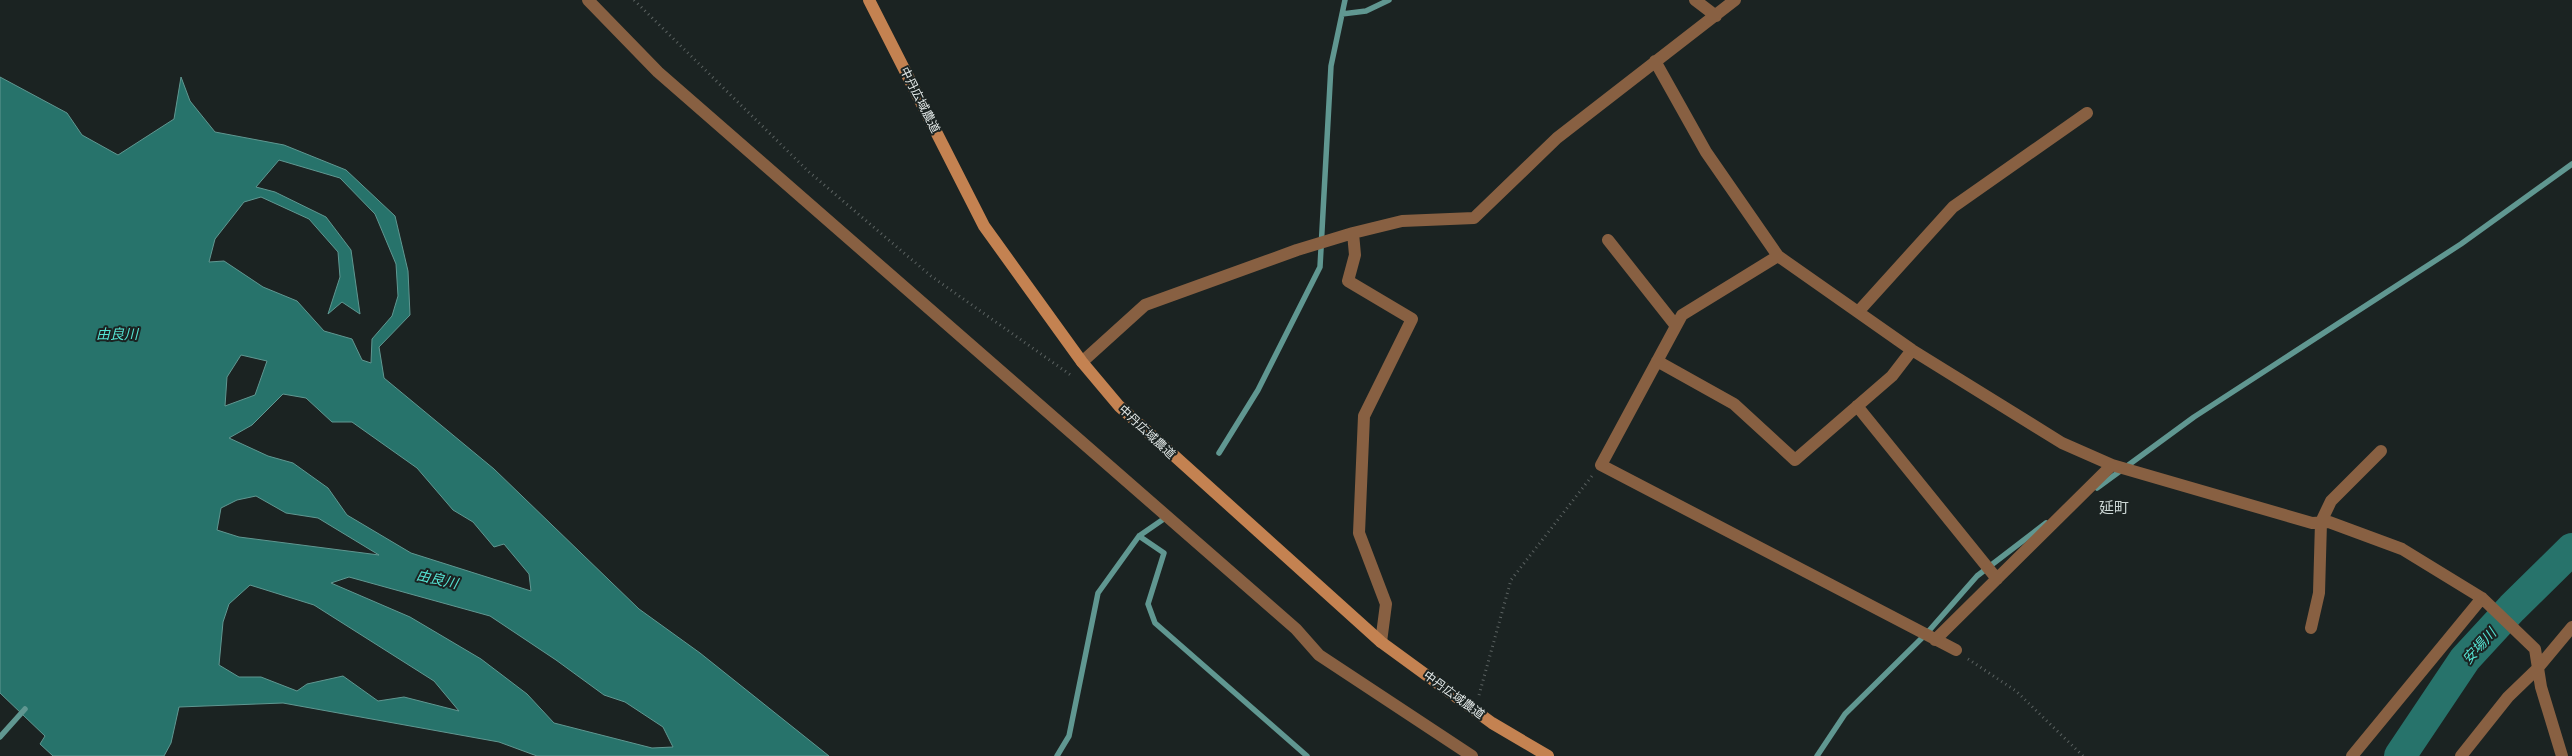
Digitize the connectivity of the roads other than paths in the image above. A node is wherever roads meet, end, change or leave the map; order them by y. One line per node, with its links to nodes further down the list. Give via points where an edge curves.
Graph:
1 (588, 0): 28 (street, via 658,72 1296,629 1319,655)
2 (869, 0): 15 (street, 中丹広域農道, via 984,226)
3 (1695, 0): 5 (street)
4 (1734, 0): 5 (street)
5 (1716, 16): 6 (street)
6 (1655, 62): 8 (street, via 1558,138 1474,218 1402,221); 10 (street, via 1706,152)
7 (2087, 113): 11 (street, via 1952,207)
8 (1353, 233): 15 (street, via 1145,305); 25 (street, via 1355,255 1348,281 1412,319 1364,416 1359,533 1386,604)
9 (1608, 240): 12 (street)
10 (1778, 256): 11 (street); 12 (street, via 1682,315)
11 (1858, 312): 13 (street)
12 (1676, 326): 14 (street)
13 (1912, 350): 16 (street, via 1892,376); 18 (street, via 2062,443)
14 (1657, 361): 16 (street, via 1734,404 1794,460); 24 (street, via 1601,465)
15 (1082, 362): 25 (street, 中丹広域農道, via 1140,426)
16 (1857, 406): 20 (street)
17 (2381, 450): 19 (street, via 2331,500)
18 (2112, 465): 19 (street, via 2312,523); 20 (street)
19 (2322, 522): 21 (street, via 2330,522 2402,549); 23 (street, via 2319,593)
20 (1997, 579): 24 (street)
21 (2486, 602): 27 (street, via 2535,649); 30 (street)
22 (2572, 627): 27 (street)
23 (2311, 628)
24 (1936, 640): 26 (street)
25 (1382, 642): 29 (street, 中丹広域農道, via 1473,710)
26 (1956, 650)
27 (2537, 669): 31 (street, via 2508,697); 32 (street)
28 (1472, 756)
29 (1548, 756)
30 (2352, 756)
31 (2461, 756)
32 (2562, 756)

